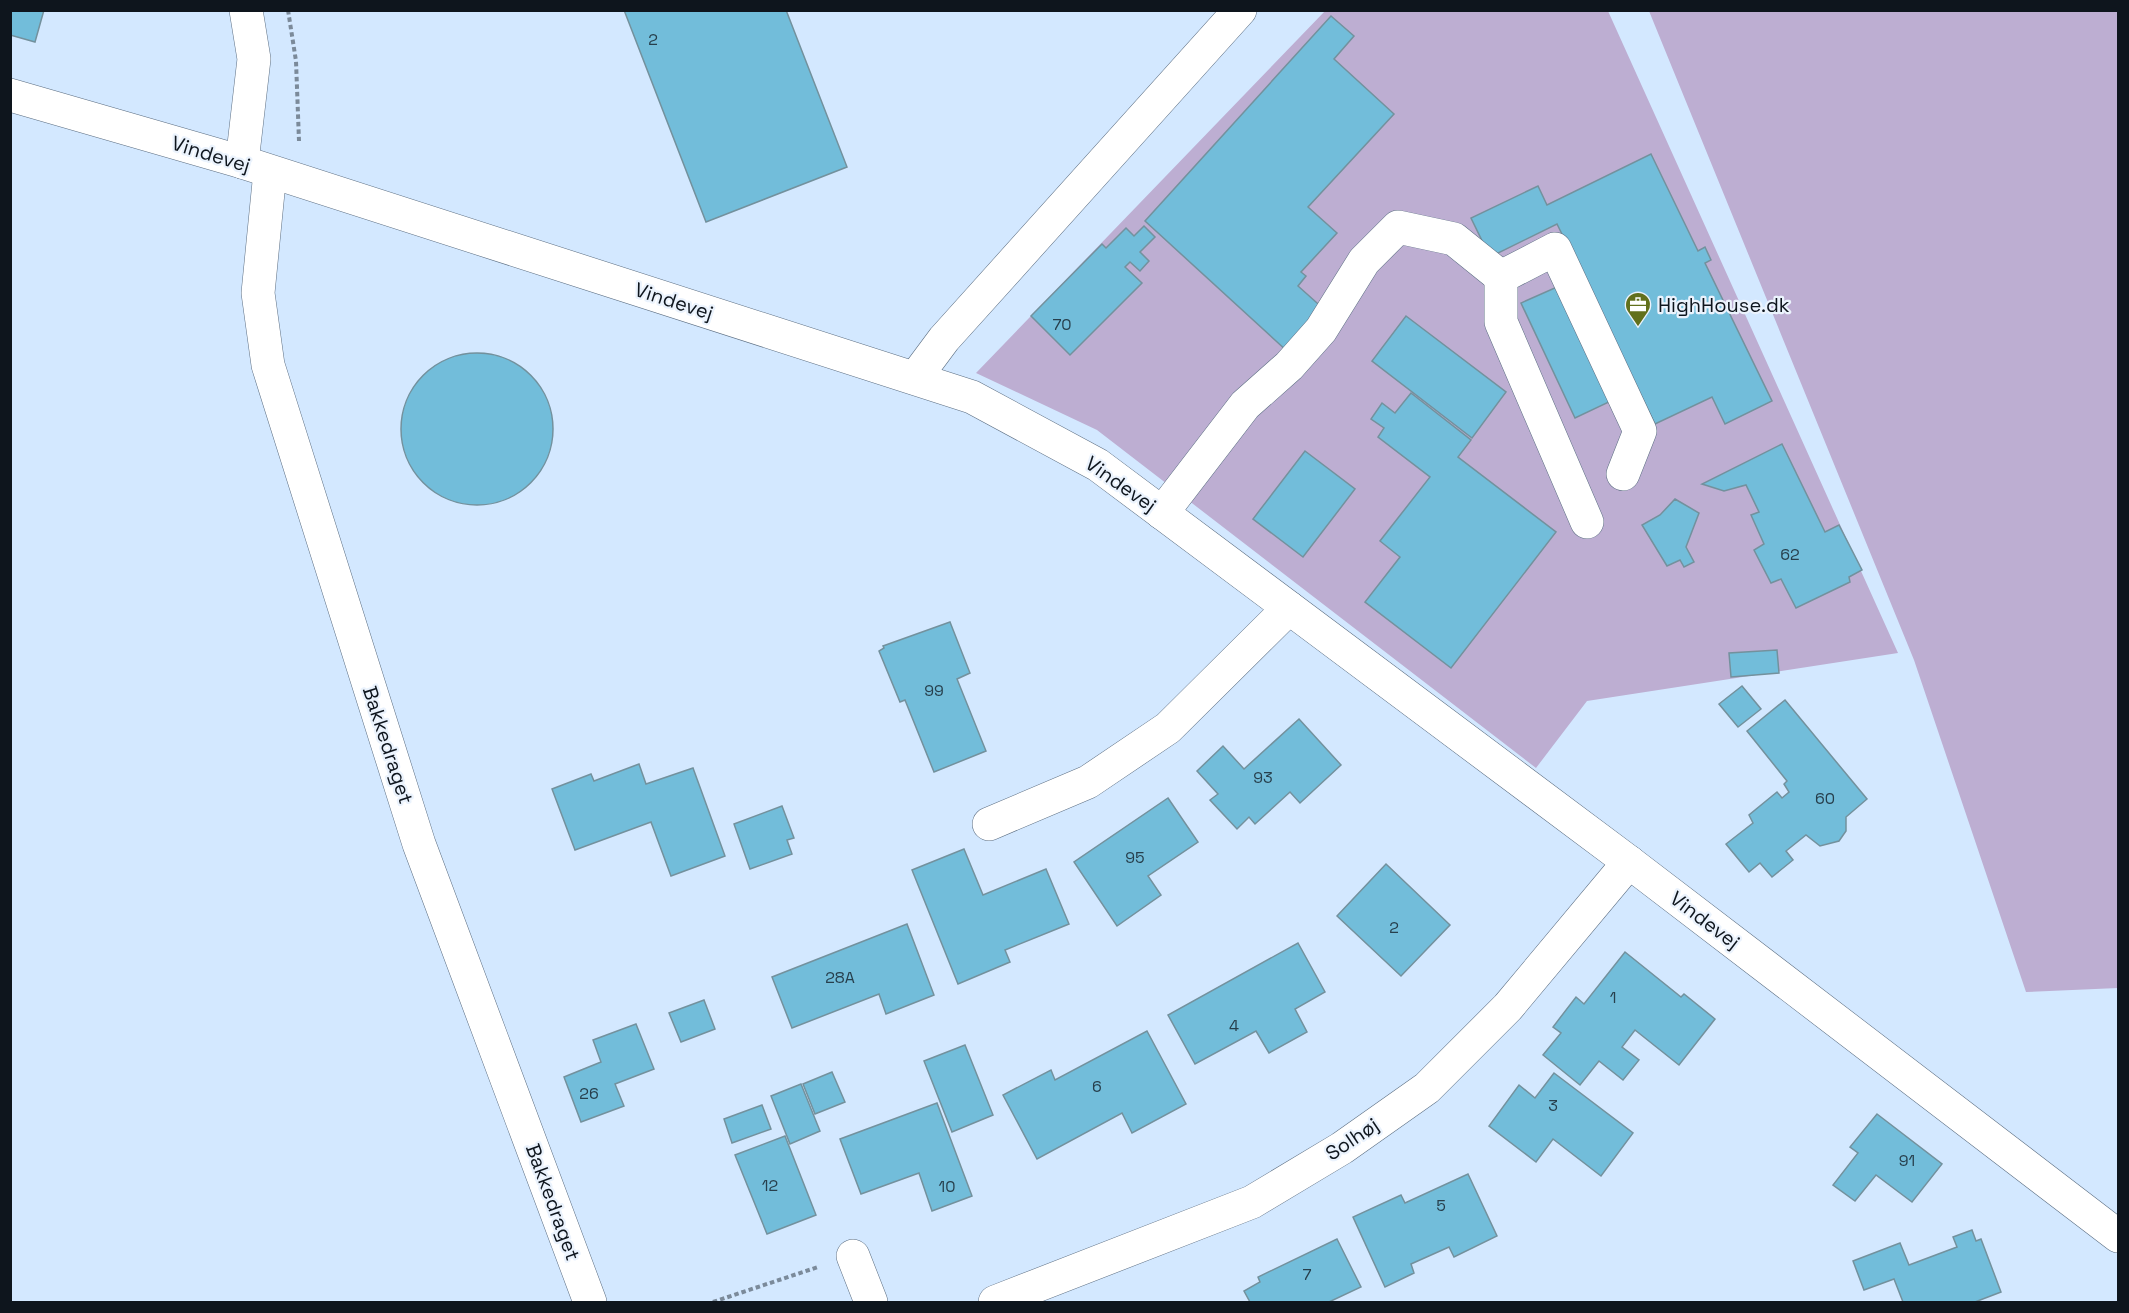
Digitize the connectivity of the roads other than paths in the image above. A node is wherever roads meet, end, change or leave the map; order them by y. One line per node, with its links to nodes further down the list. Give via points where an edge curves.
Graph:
1 (246, 10): 4 (street, Bakkedraget, via 254,59)
2 (1240, 10): 6 (street, via 952,330)
3 (10, 95): 4 (street, Vindevej)
4 (256, 167): 6 (street, Vindevej); 15 (street, Bakkedraget, via 258,292 268,365 419,844)
5 (1501, 277): 7 (street, via 1555,249 1640,431); 8 (street, via 1454,239 1398,227 1364,261 1321,330 1289,366 1245,405); 9 (street, via 1501,322)
6 (915, 378): 8 (street, Vindevej, via 972,397 1090,460)
7 (1623, 474)
8 (1162, 513): 10 (street, Vindevej)
9 (1587, 522)
10 (1289, 608): 11 (street, via 1168,728 1088,782); 12 (street, Vindevej)
11 (989, 824)
12 (1629, 862): 13 (street, Vindevej); 17 (street, Solhøj, via 1508,1007 1427,1088 1342,1148 1252,1202)
13 (2118, 1236)
14 (853, 1256): 16 (street)
15 (590, 1302)
16 (871, 1302)
17 (995, 1302)

